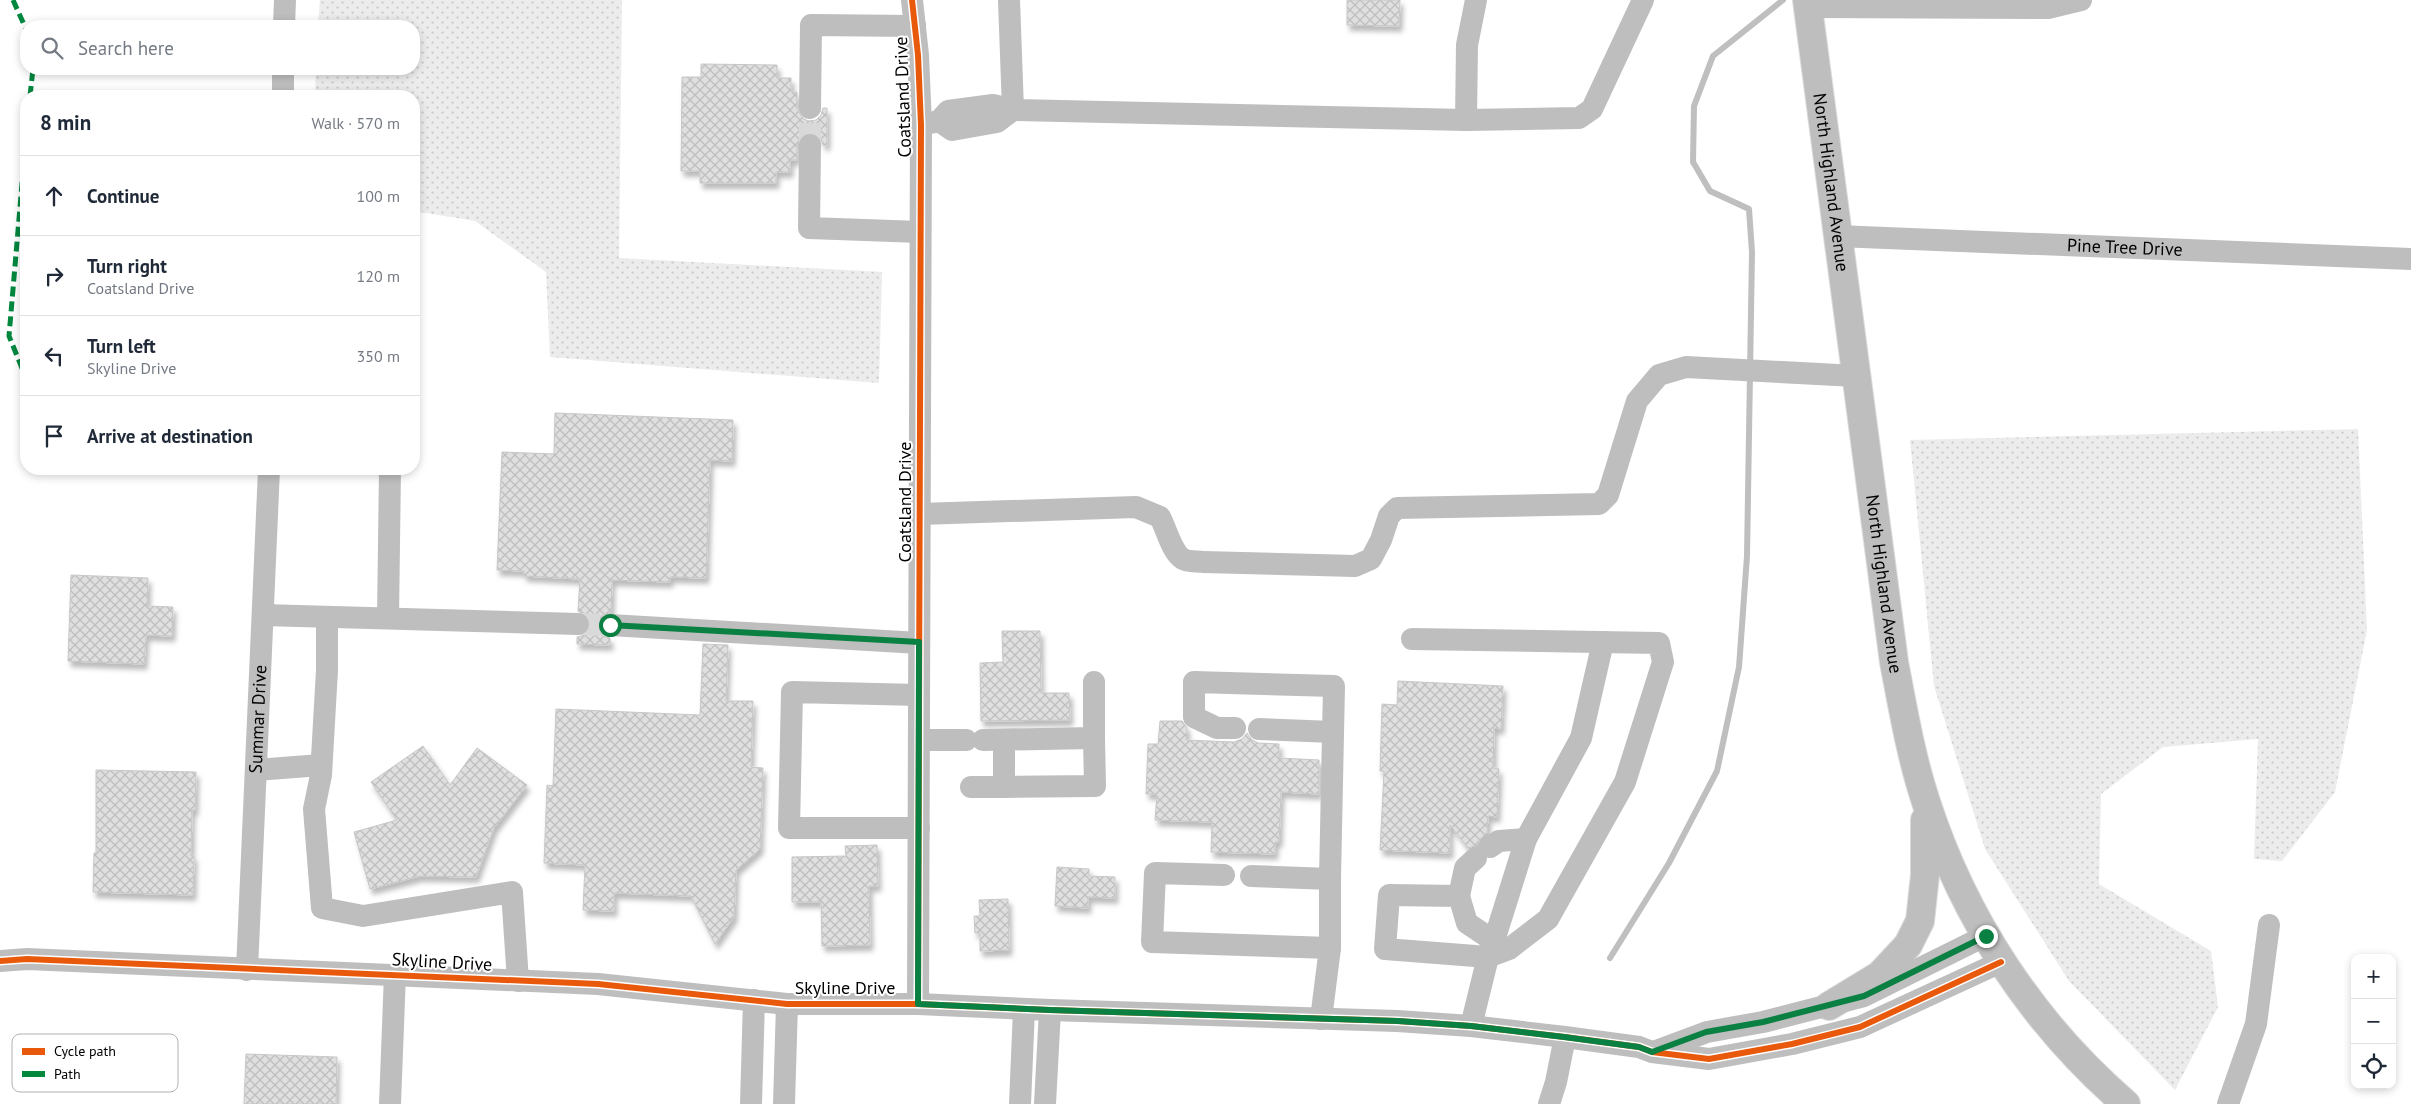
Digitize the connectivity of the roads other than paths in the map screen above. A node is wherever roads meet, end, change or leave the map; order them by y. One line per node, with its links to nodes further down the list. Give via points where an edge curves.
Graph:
1 (285, 0): 8 (street)
2 (912, 0): 9 (street, Coatsland Drive)
3 (1009, 0): 13 (street)
4 (1476, 0): 14 (street, via 1467,45)
5 (1643, 0): 14 (street, via 1592,108 1579,118)
6 (2081, 0): 7 (street, via 2048,8)
7 (1807, 4): 18 (main road, North Highland Avenue)
8 (284, 20)
9 (915, 26): 12 (street, via 811,25); 15 (street, Coatsland Drive)
10 (283, 75): 11 (street)
11 (283, 90)
12 (810, 108)
13 (1013, 110): 14 (street); 15 (street, via 997,122 952,130)
14 (1466, 120)
15 (930, 123): 17 (street, Coatsland Drive)
16 (810, 145): 17 (street, via 809,228)
17 (920, 232): 23 (street, Coatsland Drive)
18 (1837, 236): 19 (street, Pine Tree Drive); 20 (main road, North Highland Avenue)
19 (2411, 259)
20 (1856, 376): 23 (street, via 1686,367 1659,375 1638,401 1608,495 1599,504 1397,508 1389,516 1371,559 1355,566 1183,559 1174,551 1160,517 1136,507); 44 (main road, North Highland Avenue, via 1894,662)
21 (269, 475): 24 (street, Summar Drive)
22 (390, 475): 26 (street)
23 (920, 514): 30 (street, Coatsland Drive)
24 (262, 615): 25 (street); 41 (street, Summar Drive)
25 (327, 617): 26 (street); 40 (street)
26 (388, 618): 27 (street)
27 (578, 624)
28 (610, 625): 30 (street)
29 (1412, 639): 31 (street)
30 (919, 642): 33 (street, Coatsland Drive)
31 (1602, 642): 46 (street, via 1581,738); 54 (street, via 1659,643 1663,662 1625,782 1548,919 1509,949)
32 (1094, 682): 37 (street)
33 (919, 695): 38 (street, Coatsland Drive); 45 (street, via 792,692 788,828)
34 (1235, 728): 36 (street, via 1217,728 1194,717 1194,682 1334,686)
35 (1258, 729): 36 (street)
36 (1333, 732): 49 (street)
37 (1094, 738): 39 (street); 42 (street, via 1094,786)
38 (919, 740): 39 (street); 45 (street, Coatsland Drive)
39 (984, 740): 42 (street)
40 (321, 765): 41 (street); 59 (street, via 314,809 322,908 363,916 512,892)
41 (256, 770): 57 (street, Summar Drive)
42 (1004, 787): 43 (street)
43 (971, 788)
44 (1925, 801): 52 (main road, North Highland Avenue, via 1946,859 1967,905); 63 (main road, via 1925,875 1920,921 1908,945 1880,975)
45 (919, 828): 62 (street, Coatsland Drive)
46 (1526, 839): 50 (street, via 1499,841 1465,868); 54 (street)
47 (1224, 875): 53 (street, via 1155,873 1152,942)
48 (1251, 876): 49 (street)
49 (1330, 879): 53 (street)
50 (1459, 896): 54 (street, via 1467,923); 54 (street, via 1389,895 1385,949)
51 (2270, 924): 77 (street, via 2256,1024)
52 (1986, 936): 56 (main road, North Highland Avenue); 63 (street, via 1864,996)
53 (1330, 948): 66 (street)
54 (1491, 949): 67 (street)
55 (0, 960): 57 (street, Skyline Drive)
56 (2001, 962): 69 (street, Skyline Drive, via 1850,1030 1709,1059); 76 (main road, North Highland Avenue, via 2071,1052)
57 (247, 970): 58 (street, Skyline Drive)
58 (395, 974): 59 (street, Skyline Drive); 70 (street)
59 (518, 982): 60 (street, Skyline Drive, via 598,984)
60 (754, 1000): 61 (street, Skyline Drive); 71 (street)
61 (787, 1004): 62 (street, Skyline Drive); 72 (street)
62 (918, 1004): 64 (street, Skyline Drive)
63 (1829, 1006): 69 (street, via 1706,1032)
64 (1024, 1010): 65 (street, Skyline Drive); 73 (street)
65 (1050, 1010): 66 (street, Skyline Drive); 74 (street)
66 (1321, 1019): 67 (street, Skyline Drive)
67 (1471, 1026): 68 (street, Skyline Drive)
68 (1564, 1037): 69 (street, Skyline Drive, via 1639,1047); 75 (street)
69 (1652, 1052)
70 (390, 1104)
71 (751, 1104)
72 (784, 1104)
73 (1020, 1104)
74 (1045, 1104)
75 (1549, 1104)
76 (2126, 1104)
77 (2228, 1104)

